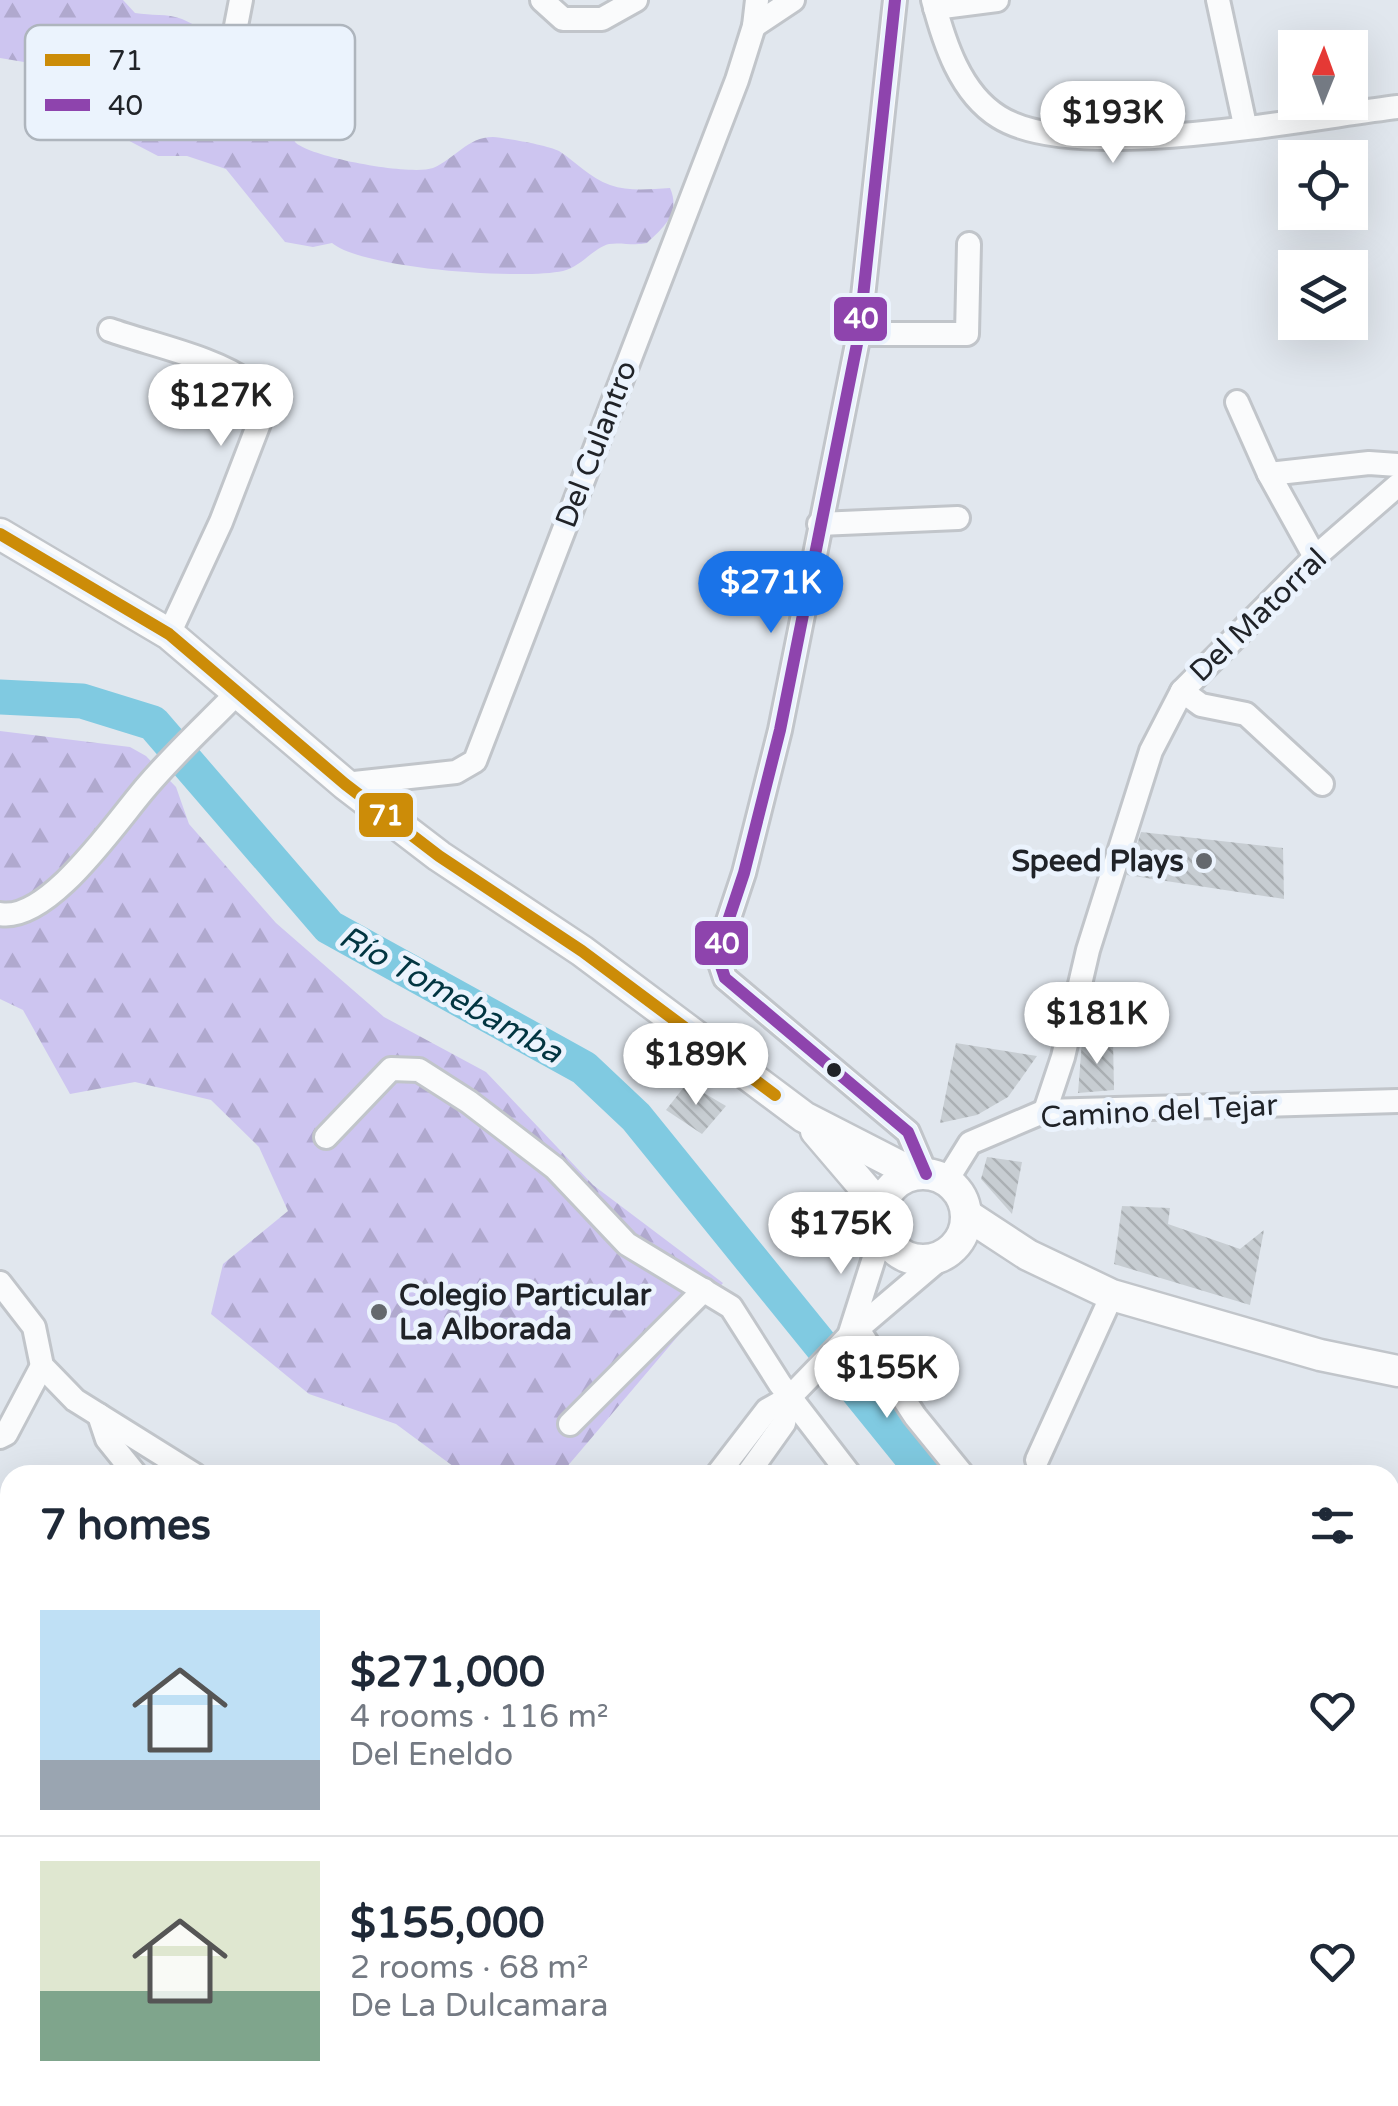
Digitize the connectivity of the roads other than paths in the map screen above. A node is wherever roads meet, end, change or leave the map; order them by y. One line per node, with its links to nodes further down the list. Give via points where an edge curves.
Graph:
1 (242, 0): 10 (street)
2 (542, 0): 3 (street, via 563,19 602,19)
3 (636, 0)
4 (757, 0): 11 (street, Del Culantro)
5 (793, 0): 11 (street)
6 (895, 0): 16 (street)
7 (996, 0): 9 (street)
8 (1218, 0): 13 (street)
9 (934, 4): 13 (street, via 950,59 971,88 998,116 1035,132 1111,140)
10 (236, 25)
11 (754, 26): 28 (street, Del Culantro, via 475,761 456,772)
12 (1398, 107): 13 (street)
13 (1245, 125)
14 (969, 244): 16 (street, via 968,334)
15 (110, 330): 25 (street, via 234,374 261,398 264,414)
16 (859, 334): 22 (street)
17 (1238, 402): 19 (street)
18 (1398, 465): 19 (street)
19 (1269, 474): 24 (street)
20 (1398, 485): 24 (street, Del Matorral)
21 (958, 518): 22 (street)
22 (819, 524): 35 (street, via 780,730 720,964 726,978 908,1132)
23 (0, 534): 25 (main road)
24 (1315, 558): 26 (street, Del Matorral)
25 (168, 634): 27 (main road)
26 (1182, 691): 29 (street, via 1202,705 1246,714); 32 (street, Del Matorral, via 1151,751)
27 (238, 692): 28 (main road); 30 (street, via 147,786 85,864 50,895)
28 (345, 784): 33 (main road)
29 (1322, 784)
30 (0, 914)
31 (1398, 1101): 32 (street, Camino del Tejar)
32 (1044, 1111): 35 (street, Camino del Tejar, via 970,1143)
33 (804, 1117): 35 (main road); 37 (main road)
34 (326, 1137): 41 (street, via 390,1070 419,1070 534,1150 627,1244)
35 (929, 1176): 36 (main road, via 964,1202); 37 (main road, via 893,1185)
36 (967, 1215): 38 (main road, via 960,1241); 39 (main road)
37 (881, 1219): 38 (main road, via 907,1258); 43 (street)
38 (946, 1254): 39 (main road); 43 (street)
39 (1028, 1255): 42 (main road)
40 (0, 1283): 44 (street, via 34,1327)
41 (704, 1290): 46 (street, via 740,1316); 48 (street)
42 (1112, 1294): 45 (main road); 50 (street)
43 (851, 1336): 46 (street); 56 (street)
44 (42, 1366): 47 (street); 49 (street)
45 (1398, 1371)
46 (794, 1394): 53 (street, via 752,1426); 54 (street, via 784,1423); 55 (street)
47 (99, 1415): 51 (street, via 107,1440); 52 (street)
48 (570, 1424)
49 (0, 1437)
50 (1037, 1460)
51 (128, 1465)
52 (179, 1465)
53 (725, 1465)
54 (754, 1465)
55 (843, 1465)
56 (955, 1465)

